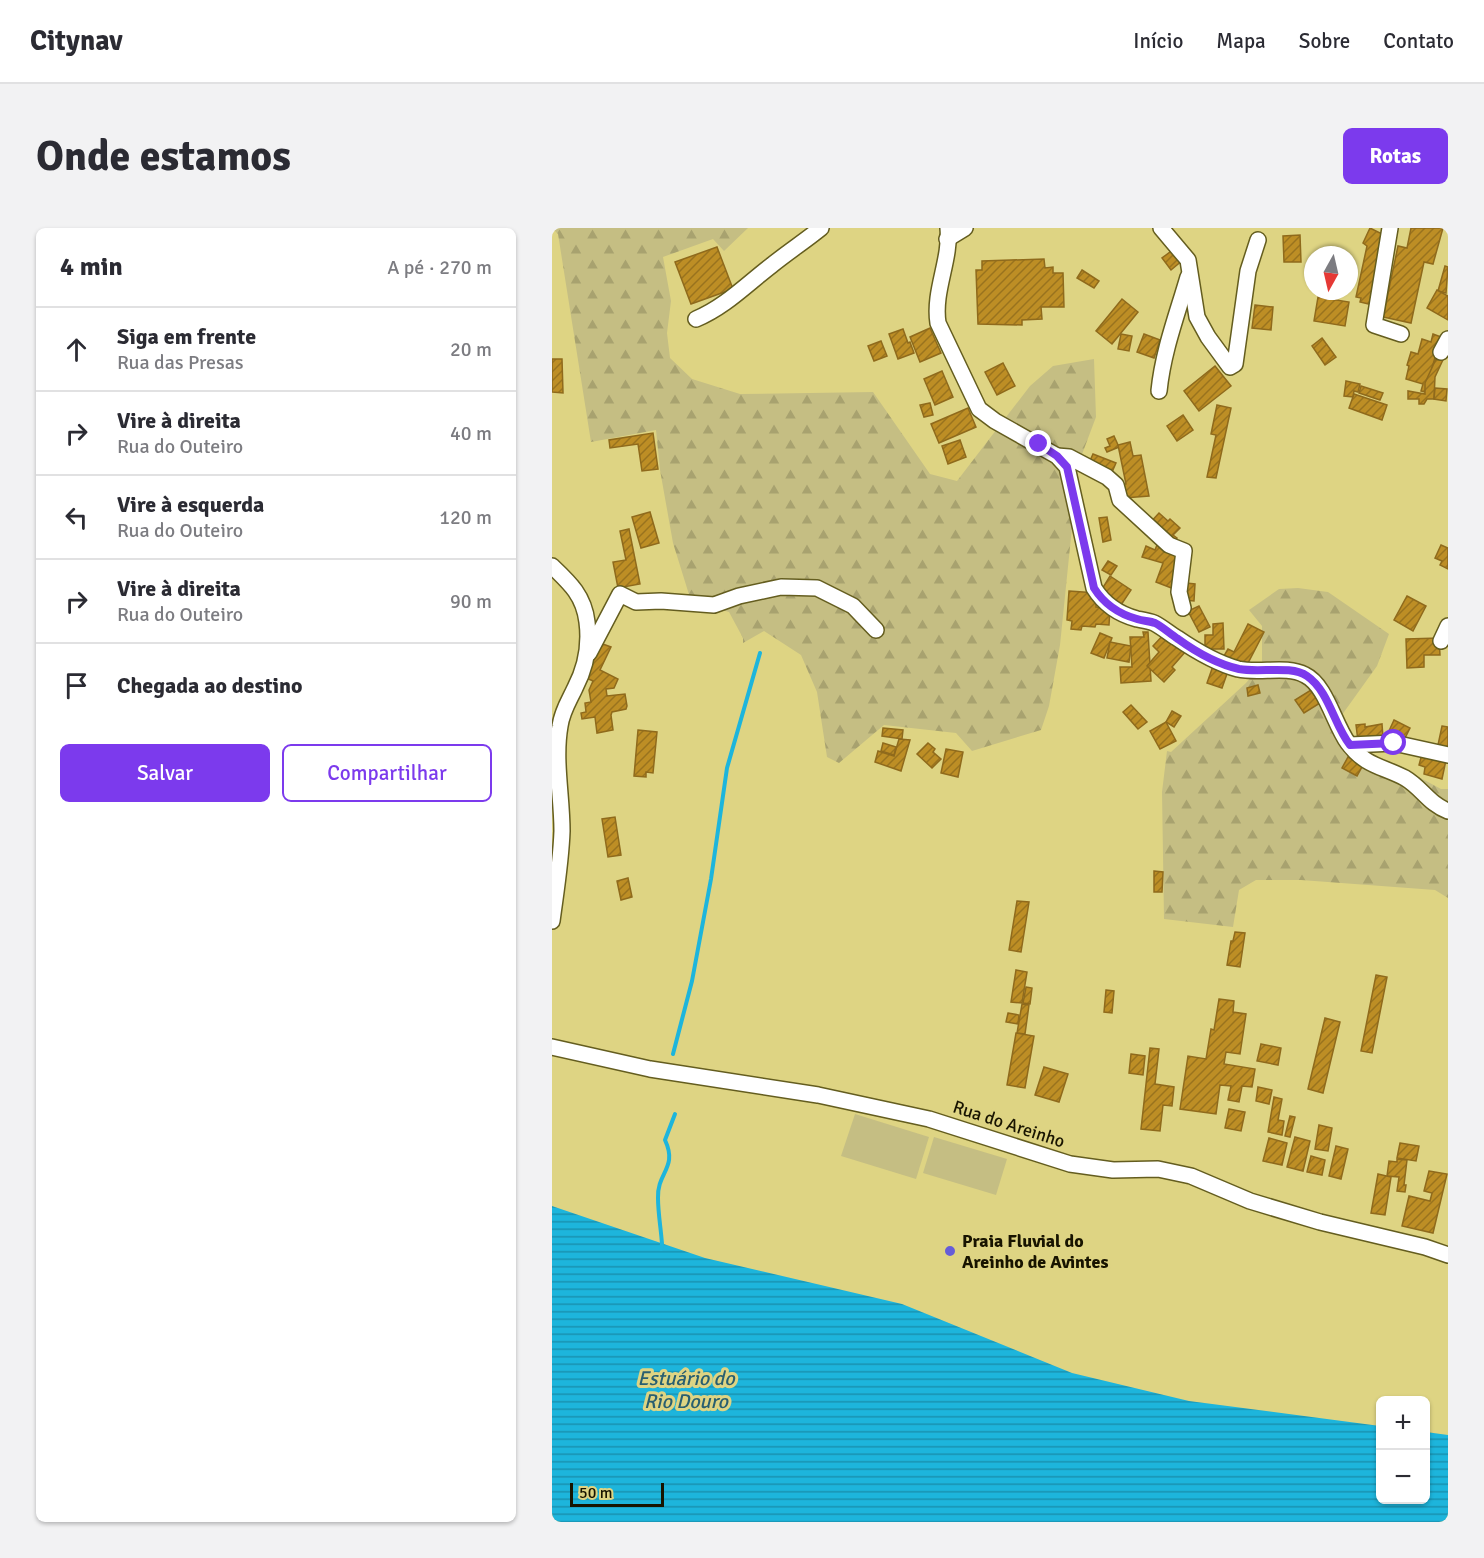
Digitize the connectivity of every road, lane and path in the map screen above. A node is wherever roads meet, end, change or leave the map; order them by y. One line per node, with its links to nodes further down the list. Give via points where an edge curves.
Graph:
1 (821, 228): 8 (street, via 742,291)
2 (965, 228): 5 (street)
3 (1161, 228): 7 (street)
4 (1390, 228): 9 (street, via 1374,325)
5 (947, 234): 11 (street, via 936,310 938,323 979,409)
6 (1258, 240): 7 (street, via 1248,271 1235,364 1230,367 1197,317)
7 (1191, 269): 10 (street, via 1169,335)
8 (696, 319)
9 (1401, 334)
10 (1159, 391)
11 (1057, 456): 13 (street, via 1069,457 1107,477 1116,485 1120,500 1169,545 1184,550 1179,592); 18 (street, via 1067,467 1094,588 1100,598 1115,610 1154,623 1193,650 1236,668 1255,672 1289,670 1306,675 1319,687)
12 (552, 566): 17 (street, via 584,602 588,622)
13 (1183, 608)
14 (1448, 626): 16 (street)
15 (876, 630): 17 (street, via 853,606 817,588 781,587 714,605 636,602 620,594)
16 (1441, 641)
17 (586, 658): 21 (street, via 559,728 562,830)
18 (1350, 745): 19 (street, via 1394,743); 20 (street, via 1360,758 1406,779)
19 (1448, 755)
20 (1448, 811)
21 (552, 921)
22 (552, 1047): 23 (street, Rua do Areinho, via 650,1069 818,1095 929,1119 1070,1164 1113,1170 1158,1168 1320,1222)
23 (1448, 1255)

